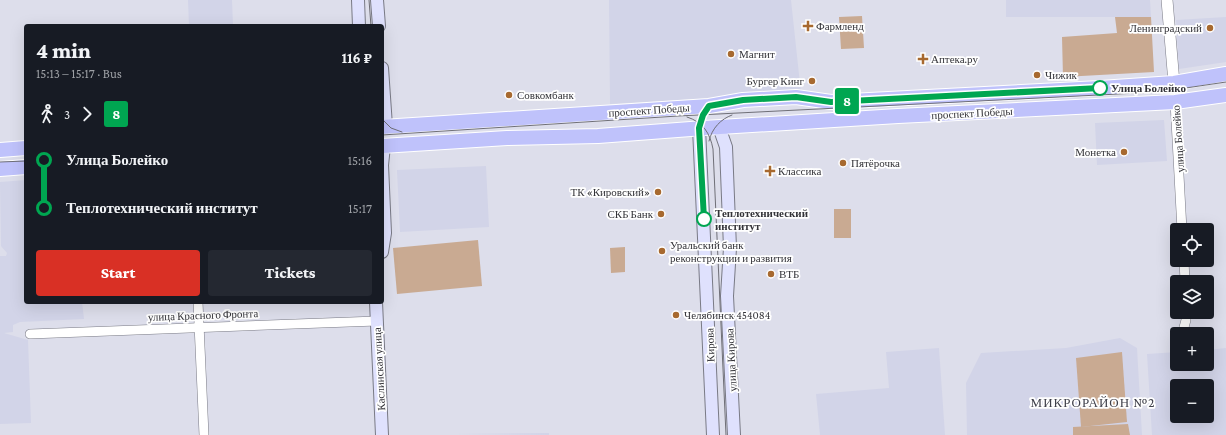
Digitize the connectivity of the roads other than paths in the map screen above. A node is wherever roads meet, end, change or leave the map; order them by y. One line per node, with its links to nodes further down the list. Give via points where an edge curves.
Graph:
1 (358, 0): 4 (main road)
2 (377, 0): 5 (main road)
3 (1167, 0): 7 (street, улица Болейко)
4 (359, 24)
5 (379, 24)
6 (1226, 74): 7 (main road, проспект Победы)
7 (1174, 83): 9 (main road, улица Болейко); 10 (main road, проспект Победы, via 831,102 796,97 743,100)
8 (1226, 95): 9 (main road, проспект Победы)
9 (1175, 102): 12 (main road, проспект Победы); 20 (street, улица Болейко)
10 (709, 106): 11 (main road, проспект Победы); 12 (main road, улица Кирова); 13 (main road)
11 (384, 126)
12 (719, 127): 13 (main road, проспект Победы); 30 (main road, улица Кирова, via 727,154 730,248 728,296)
13 (699, 128): 14 (main road, проспект Победы, via 598,136 507,138); 29 (main road, Кирова)
14 (384, 146)
15 (24, 148): 16 (main road)
16 (0, 150)
17 (24, 167): 18 (main road)
18 (0, 169)
19 (384, 210): 21 (main road)
20 (1182, 223)
21 (384, 239)
22 (198, 304): 25 (street)
23 (376, 304): 24 (main road, Каслинская улица)
24 (377, 321): 25 (street, улица Красного Фронта); 28 (main road, Каслинская улица)
25 (198, 328): 26 (street, улица Красного Фронта); 27 (street)
26 (30, 334)
27 (204, 435)
28 (382, 435)
29 (713, 435)
30 (734, 435)

